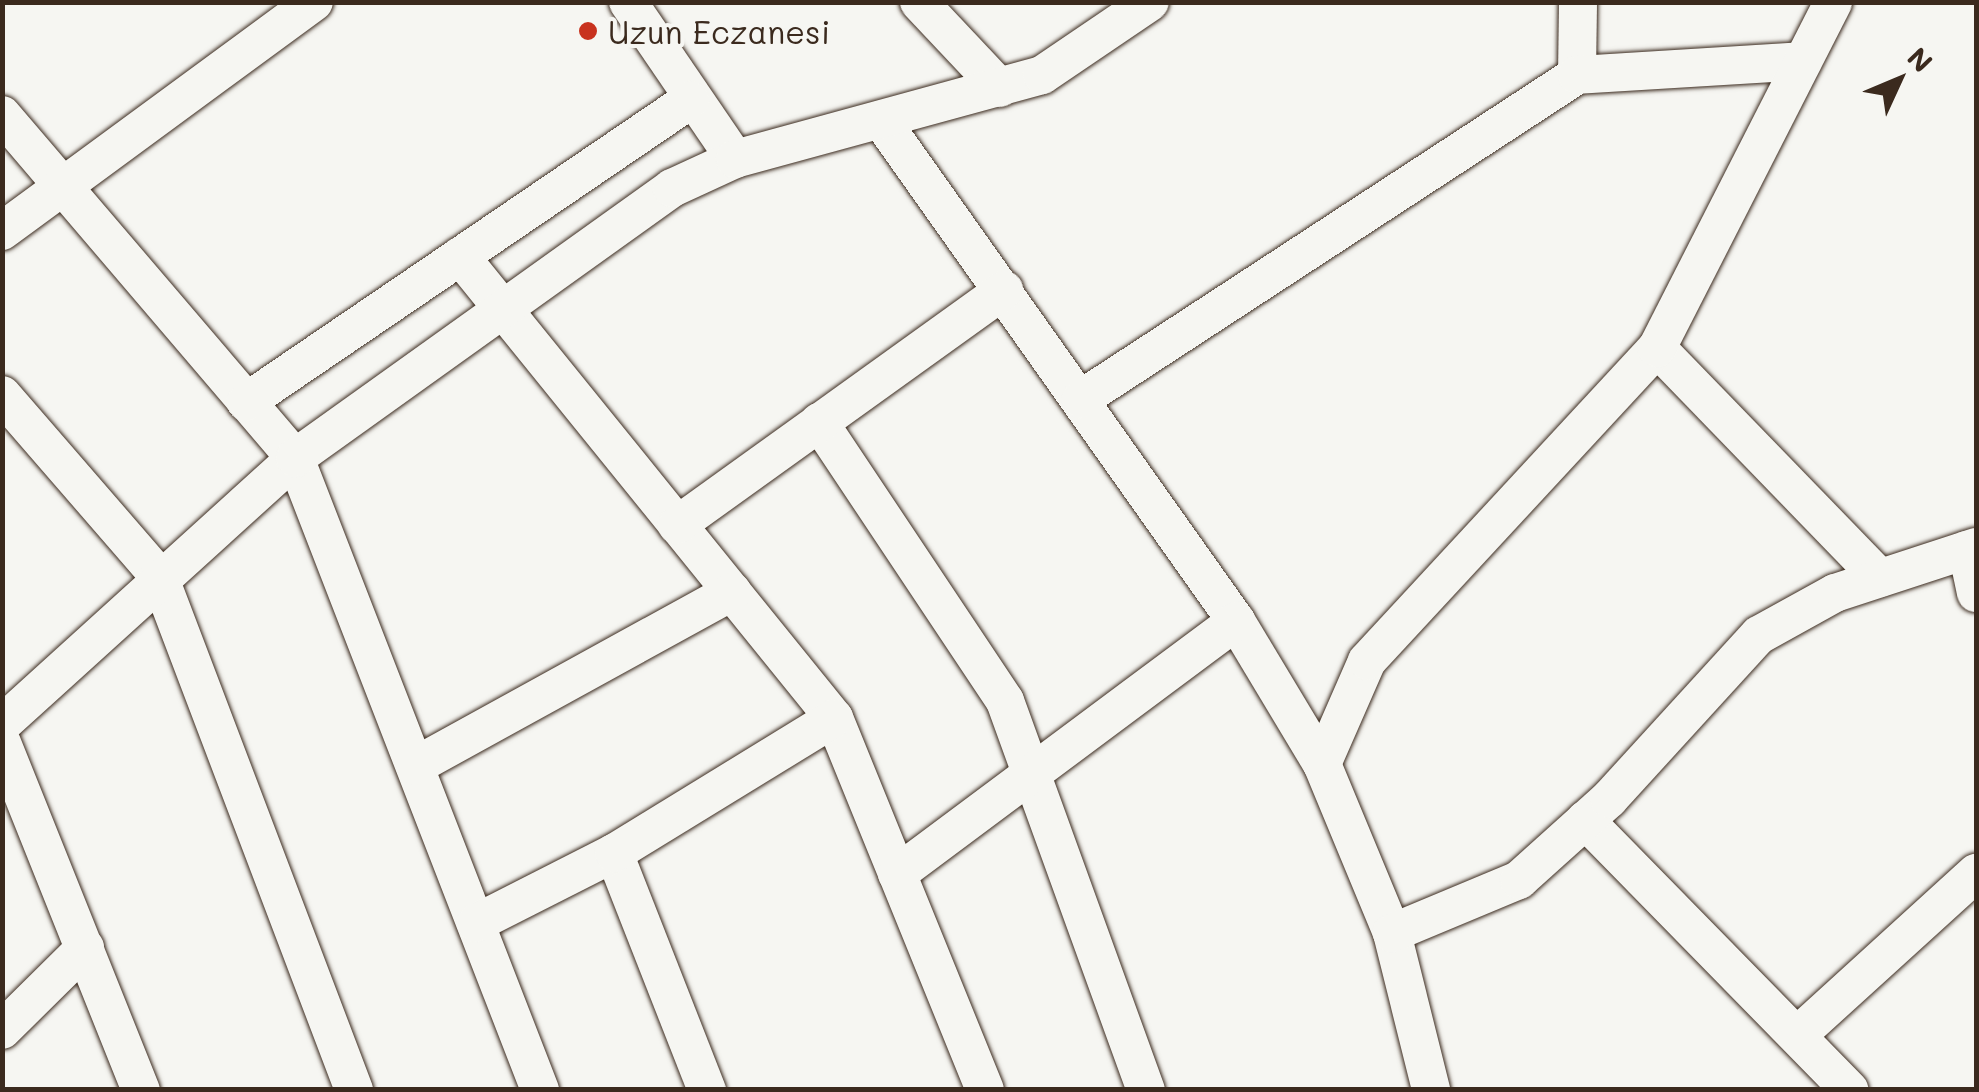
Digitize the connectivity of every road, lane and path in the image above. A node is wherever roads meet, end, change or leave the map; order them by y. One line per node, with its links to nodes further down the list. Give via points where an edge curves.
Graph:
1 (314, 2): 14 (street)
2 (628, 2): 10 (street)
3 (1150, 2): 9 (street, via 1042,75)
4 (1578, 2): 8 (street)
5 (1833, 2): 7 (street)
6 (928, 5): 9 (street)
7 (1803, 61): 8 (street); 19 (street)
8 (1578, 75): 21 (street)
9 (1000, 88): 12 (street)
10 (690, 100): 13 (street); 16 (street)
11 (2, 115): 14 (street)
12 (881, 120): 13 (street); 17 (street)
13 (735, 160): 18 (street, via 672,188)
14 (60, 190): 15 (street); 22 (street)
15 (2, 230)
16 (460, 256): 18 (street); 22 (street)
17 (1004, 290): 21 (street); 23 (street)
18 (502, 310): 24 (street); 25 (street)
19 (1657, 348): 28 (street); 35 (street, via 1367,661)
20 (2, 395): 27 (street)
21 (1081, 399): 31 (street)
22 (246, 402): 24 (street)
23 (819, 422): 25 (street); 37 (street, via 1005,701)
24 (295, 458): 27 (street); 36 (street)
25 (677, 524): 29 (street)
26 (1972, 549): 28 (street); 30 (street)
27 (159, 576): 33 (street); 48 (street)
28 (1880, 578): 38 (street, via 1759,635)
29 (732, 592): 32 (street); 36 (street)
30 (1976, 593)
31 (1236, 621): 35 (street); 37 (street)
32 (834, 718): 39 (street); 41 (street)
33 (2, 724)
34 (2, 743): 44 (street)
35 (1322, 764): 43 (street)
36 (415, 766): 42 (street)
37 (1032, 774): 41 (street); 52 (street)
38 (1584, 820): 43 (street, via 1518,880); 46 (street)
39 (614, 853): 42 (street); 50 (street)
40 (1976, 873): 46 (street)
41 (898, 874): 51 (street)
42 (476, 922): 49 (street)
43 (1392, 933): 53 (street)
44 (84, 948): 45 (street); 47 (street)
45 (2, 1030)
46 (1800, 1033): 54 (street)
47 (142, 1090)
48 (354, 1090)
49 (540, 1090)
50 (707, 1090)
51 (985, 1090)
52 (1146, 1090)
53 (1431, 1090)
54 (1849, 1090)

